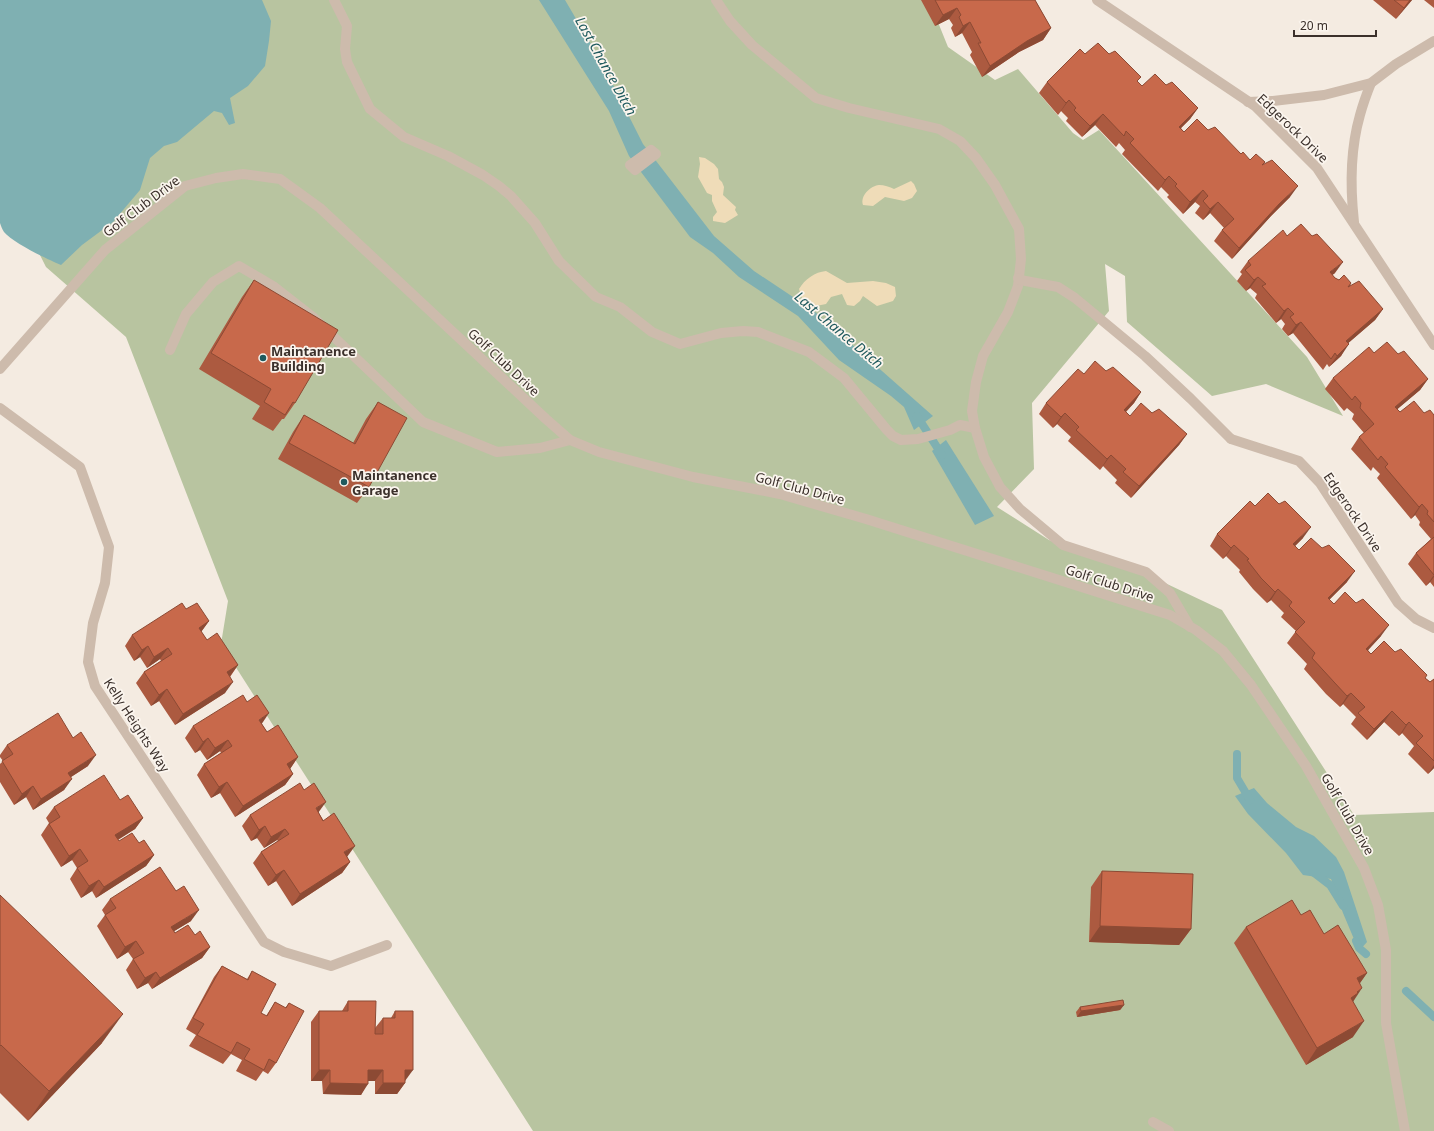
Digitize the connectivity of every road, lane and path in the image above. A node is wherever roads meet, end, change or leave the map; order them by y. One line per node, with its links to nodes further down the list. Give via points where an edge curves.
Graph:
1 (334, 0): 13 (street, via 347,26 347,62 370,109 404,137 448,156 499,186 534,223 559,261 596,297 620,307 652,332 680,344 721,333 743,331 758,332 809,352 844,378 893,436 901,440 918,439 960,425)
2 (716, 0): 8 (street, via 730,21 752,45 816,98 939,129 960,141 995,185 1019,229 1021,259)
3 (1097, 0): 6 (street, Edgerock Drive)
4 (1434, 41): 5 (street)
5 (1371, 83): 6 (street, via 1324,95); 7 (street, via 1354,142 1351,170)
6 (1248, 102): 7 (street, Edgerock Drive, via 1317,168)
7 (1354, 224): 9 (street, Edgerock Drive)
8 (1018, 278): 13 (street, via 1018,286 1008,312 983,356 972,411); 16 (street, Edgerock Drive, via 1058,286 1075,298 1145,356 1230,439 1299,461 1320,483 1398,603 1416,619)
9 (1434, 345)
10 (170, 350): 14 (street, via 186,314 213,282 239,266 272,286 314,318 422,422 497,452 540,448)
11 (0, 369): 14 (street, Golf Club Drive, via 105,250 185,186 243,174 280,179 320,208)
12 (0, 408): 17 (street, Kelly Heights Way, via 80,467 109,547 105,583 93,623 88,662 95,686 264,942 284,952 330,966)
13 (975, 428): 15 (street, via 984,457 1000,487 1020,509 1063,545 1146,572 1170,593)
14 (570, 440): 15 (street, Golf Club Drive, via 606,454 693,477 780,494 866,519 1170,615)
15 (1190, 627): 20 (street, Golf Club Drive, via 1223,651 1250,686 1306,766 1364,868 1378,905 1386,950 1386,1023)
16 (1434, 628)
17 (387, 945)
18 (1153, 1122): 19 (street)
19 (1168, 1131)
20 (1405, 1131)

